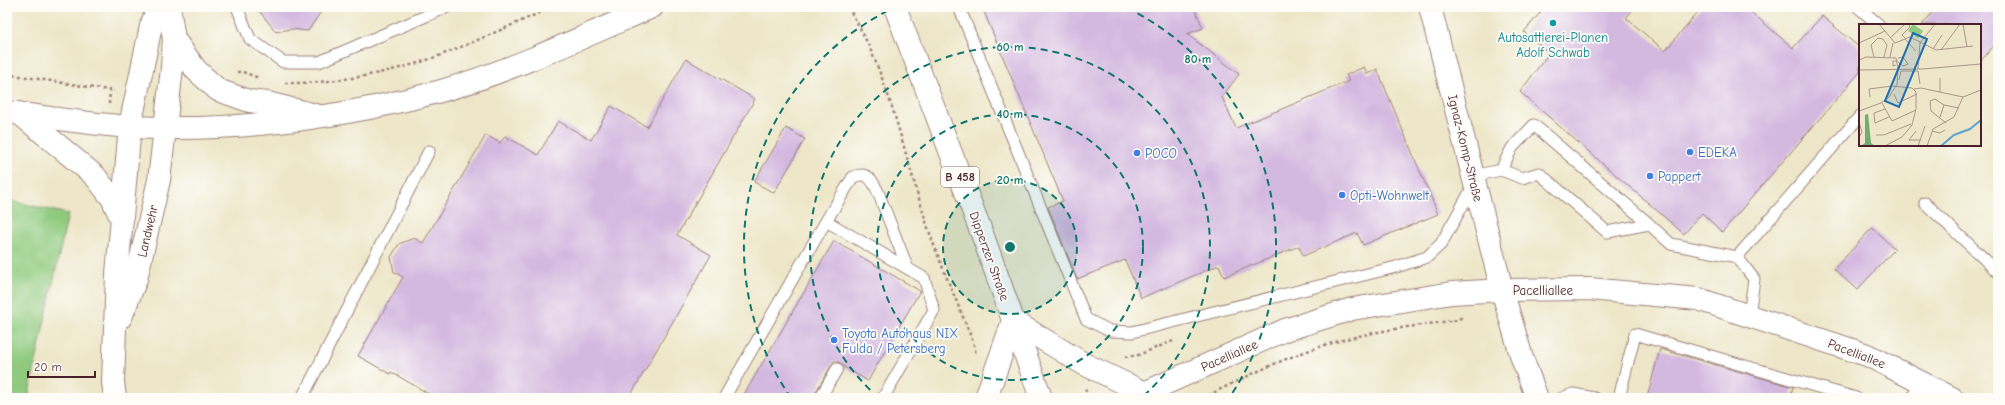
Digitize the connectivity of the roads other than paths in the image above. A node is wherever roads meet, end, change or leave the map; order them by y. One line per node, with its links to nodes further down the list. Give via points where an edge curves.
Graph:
1 (158, 7): 16 (main road, Landwehr, via 151,26)
2 (170, 7): 12 (main road, Landwehr)
3 (237, 7): 10 (lane, via 250,39 283,62 319,62)
4 (447, 7): 10 (lane)
5 (652, 7): 14 (main road, via 501,71 441,91 384,105)
6 (895, 7): 30 (main road, Dipperzer Straße / B 458)
7 (959, 7): 20 (lane, via 1086,319 1110,331 1132,332 1396,268 1427,257 1441,244)
8 (1430, 7): 20 (main road, Ignaz-Komp-Straße)
9 (1858, 7): 11 (lane)
10 (430, 10)
11 (1878, 24)
12 (174, 39): 14 (main road, via 196,70 218,90 249,101); 17 (main road, Landwehr)
13 (13, 113): 16 (main road); 23 (main road, via 95,176 112,198)
14 (319, 116): 17 (main road, via 249,125)
15 (1859, 117): 25 (lane)
16 (130, 126): 17 (main road); 23 (main road, Landwehr)
17 (165, 128): 31 (main road, Landwehr, via 159,180 136,279)
18 (429, 151): 36 (lane)
19 (1501, 170): 20 (lane); 24 (lane, via 1522,178 1539,172 1607,232); 24 (lane, via 1512,148 1534,125)
20 (1474, 179): 28 (main road, Ignaz-Komp-Straße)
21 (1925, 203): 27 (lane)
22 (826, 221): 26 (lane); 26 (lane, via 852,177 867,175 873,180 881,198); 37 (lane)
23 (122, 222): 31 (main road, Landwehr, via 117,274)
24 (1649, 224): 25 (lane, via 1671,244)
25 (1737, 257): 29 (lane, via 1754,279)
26 (908, 269): 39 (lane, via 924,278 934,310)
27 (1998, 272)
28 (1502, 290): 29 (main road, Pacelliallee, via 1589,289 1698,299); 34 (main road, Pacelliallee, via 1452,293 1352,309 1319,318 1285,330); 42 (main road, Ignaz-Komp-Straße)
29 (1749, 316): 33 (main road, Pacelliallee, via 1867,355)
30 (1014, 321): 34 (main road); 40 (main road); 41 (main road, Dipperzer Straße / B 458)
31 (116, 331): 35 (main road, Landwehr, via 113,382)
32 (837, 369): 38 (lane)
33 (1917, 390): 47 (main road, Pacelliallee)
34 (1141, 396)
35 (115, 398)
36 (302, 398)
37 (724, 398)
38 (820, 398)
39 (883, 398)
40 (986, 398)
41 (1041, 398)
42 (1537, 398)
43 (1562, 398): 44 (lane, via 1573,394)
44 (1594, 398)
45 (1619, 398): 46 (lane, via 1635,334)
46 (1856, 398)
47 (1952, 398)

